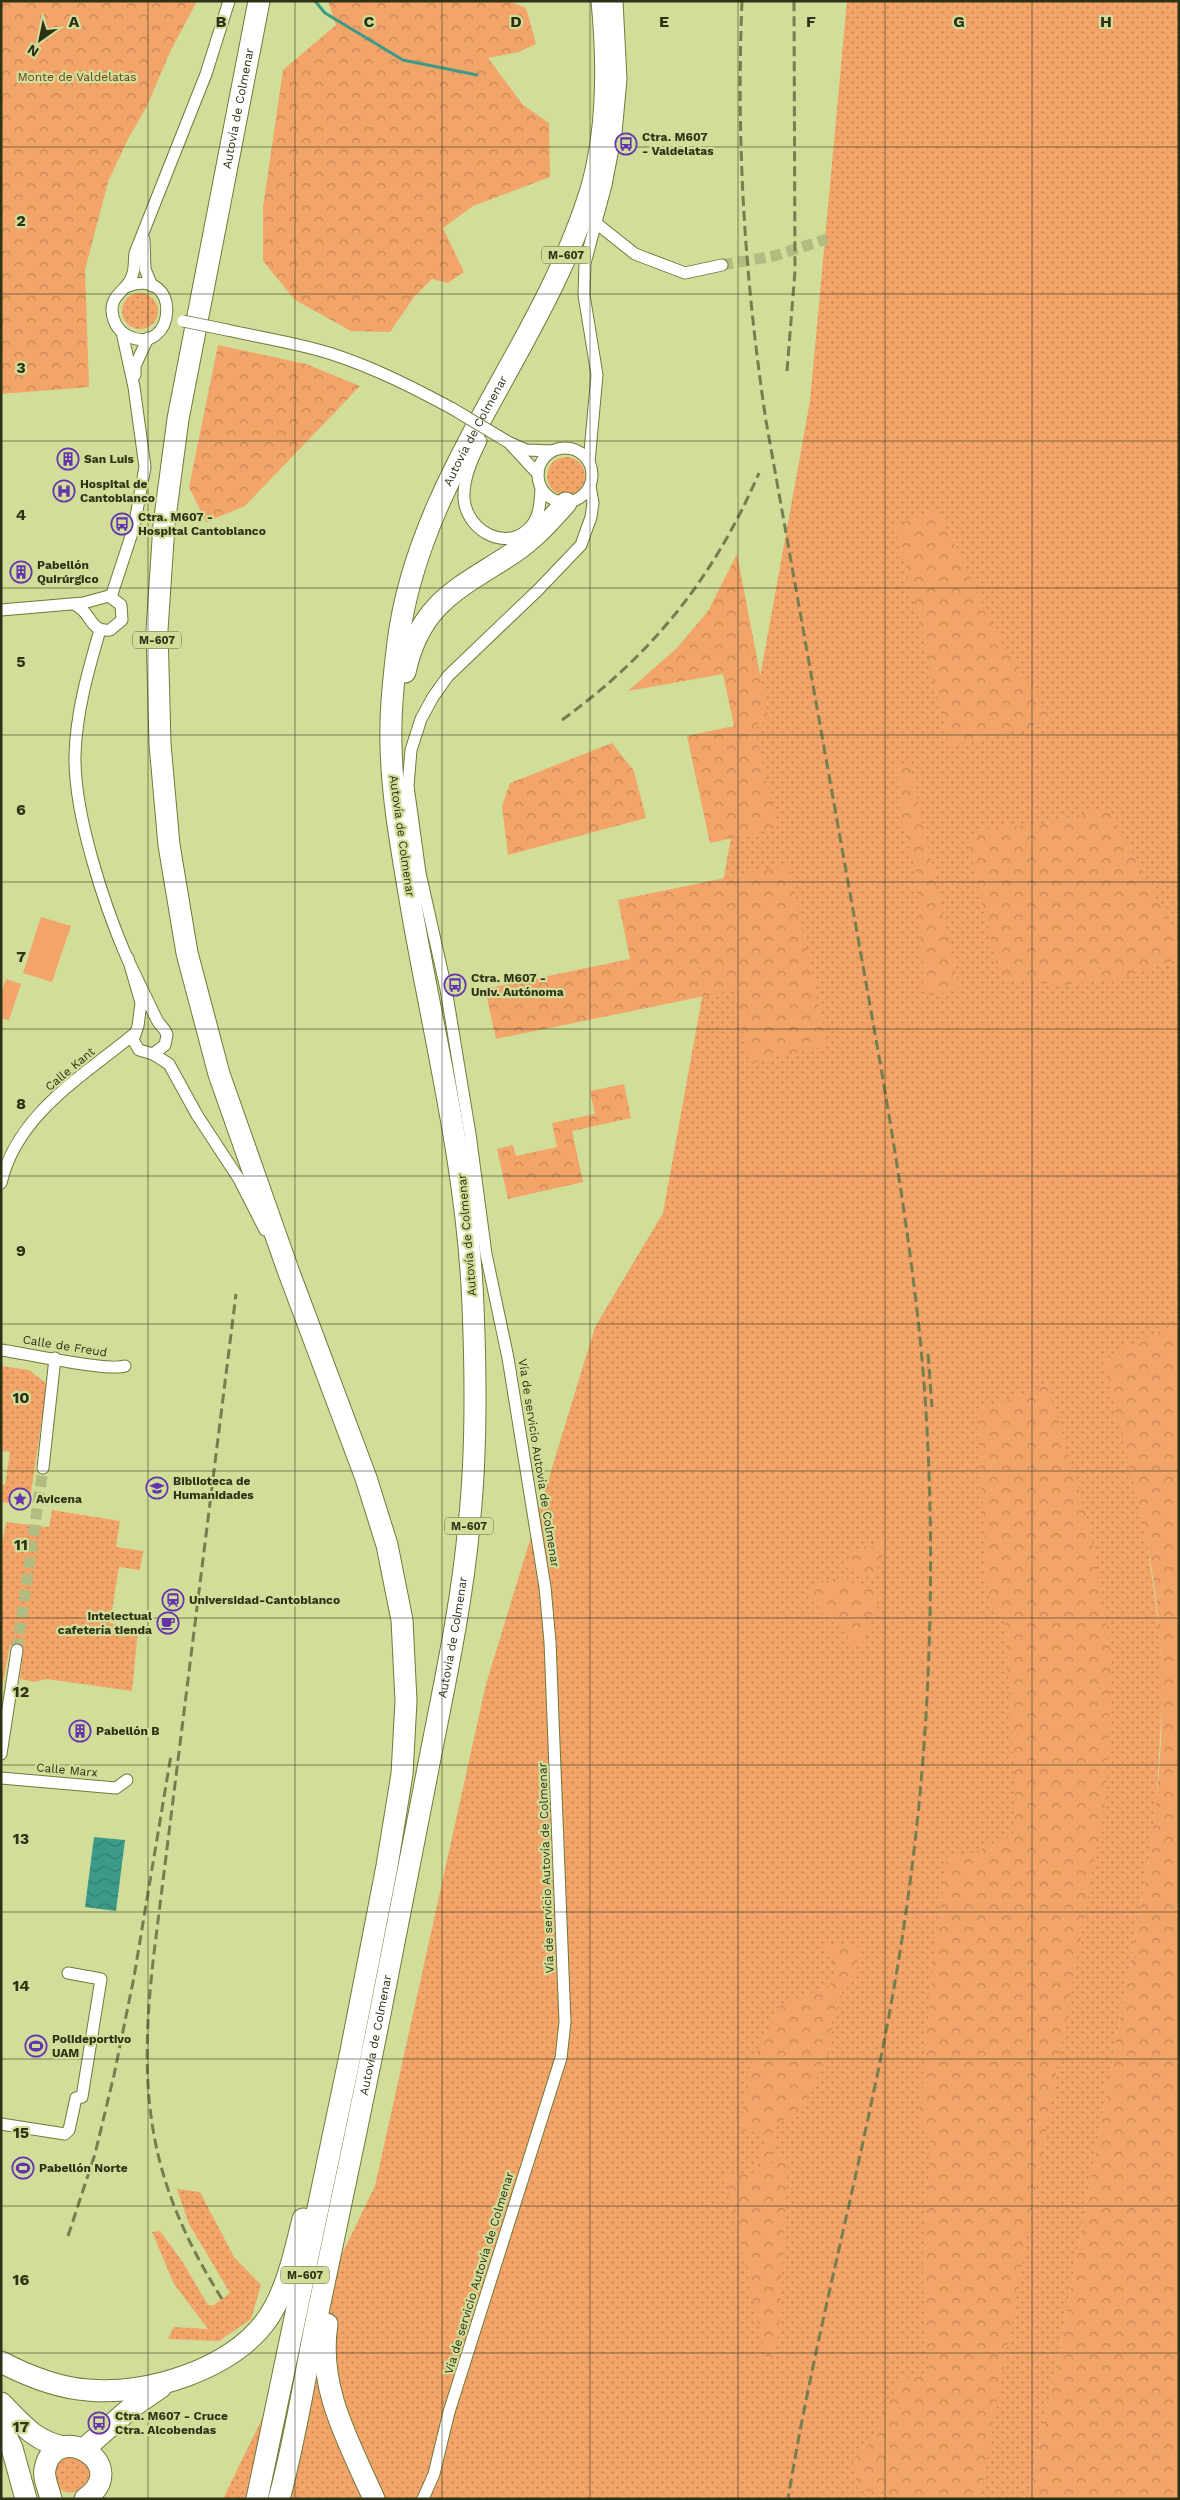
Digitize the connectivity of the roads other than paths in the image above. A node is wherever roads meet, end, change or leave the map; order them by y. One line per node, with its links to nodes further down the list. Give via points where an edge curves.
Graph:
1 (229, 1): 6 (street, via 206,74)
2 (259, 1): 38 (highway, Autovía de Colmenar / M-607, via 178,419 164,525 157,630 159,725 169,845 188,953 219,1074)
3 (602, 1): 16 (highway, Autovía de Colmenar / M-607, via 605,30 602,127 590,191 562,265)
4 (616, 1): 5 (street, via 621,79 616,134)
5 (596, 223): 7 (street, via 635,254 685,273); 19 (street, via 584,263 584,295 597,375)
6 (146, 228): 8 (street, via 143,252); 9 (street)
7 (722, 265)
8 (152, 286): 9 (street, via 134,283); 10 (street, via 160,291)
9 (126, 287): 13 (street, via 119,292 112,309 113,318)
10 (168, 308): 11 (street); 12 (street)
11 (183, 321): 12 (street); 17 (street, bridge, via 330,353 353,361 392,376)
12 (164, 325): 14 (street)
13 (122, 332): 14 (street, via 139,339); 15 (street)
14 (148, 338): 15 (street, via 135,366)
15 (134, 387): 24 (street, via 145,467 134,528)
16 (500, 387): 22 (street, via 492,421 469,469 464,499 468,516 493,537 518,535 525,532 536,518); 30 (highway, Autovía de Colmenar / M-607, via 447,485 416,564 398,641 391,704)
17 (508, 442): 18 (street, via 526,450); 20 (street)
18 (552, 451): 19 (street, via 560,447 571,448 579,451); 20 (street, via 540,464)
19 (589, 462): 21 (street)
20 (538, 474): 22 (street)
21 (590, 486): 23 (street, via 580,497); 66 (street, Vía de servicio Autovía de Colmenar, via 591,517 581,545 448,676 432,697 411,750 408,786 420,873 447,998 486,1254 508,1358 546,1587 565,2022 561,2058 450,2412 434,2474)
22 (541, 489): 23 (street, via 556,501)
23 (566, 503): 30 (highway, via 541,531 443,598 430,615 412,646 405,671 401,741)
24 (110, 597): 25 (street); 29 (street, via 121,605 122,620 110,630)
25 (96, 599): 26 (street); 28 (street)
26 (73, 604): 27 (street); 28 (street)
27 (1, 610)
28 (88, 614): 29 (street, via 93,625)
29 (100, 630): 31 (street, via 85,680 78,721 75,757 78,795 96,874)
30 (393, 774): 50 (highway, Autovía de Colmenar / M-607, via 407,880 461,1172 473,1295 476,1396 463,1581)
31 (128, 958): 32 (street); 33 (street, via 141,1003)
32 (159, 1023): 33 (street, via 147,1021); 36 (street, via 166,1030 167,1041 162,1050)
33 (136, 1030): 34 (street, via 134,1040); 35 (street, Calle Kant)
34 (139, 1050): 35 (street, Calle Kant); 36 (street)
35 (112, 1052): 37 (street, Calle Kant, via 32,1121 16,1143)
36 (153, 1054): 38 (street, via 169,1064 197,1115 239,1179)
37 (1, 1183)
38 (288, 1270): 49 (highway, Autovía de Colmenar / M-607, via 388,1545 402,1620 406,1701 402,1774)
39 (1, 1350): 41 (street, Calle de Freud)
40 (1, 1357): 41 (street)
41 (55, 1362): 42 (street, Calle de Freud); 43 (street)
42 (125, 1366)
43 (44, 1468)
44 (17, 1650): 45 (street)
45 (1, 1754)
46 (1, 1778): 47 (street, Calle Marx, via 116,1788)
47 (128, 1780)
48 (68, 1973): 51 (street, via 101,1979 82,2097 76,2098 69,2130 65,2134)
49 (352, 2051): 53 (highway, via 332,2096 290,2264 270,2316 260,2329 227,2355); 63 (highway, Autovía de Colmenar / M-607)
50 (366, 2085): 64 (highway, Autovía de Colmenar / M-607); 65 (highway, via 360,2161 327,2326 325,2362 334,2405)
51 (1, 2124)
52 (1, 2362): 53 (highway, via 52,2384)
53 (141, 2393): 57 (highway)
54 (1, 2403): 57 (highway, via 36,2438 48,2444)
55 (1, 2413): 58 (highway)
56 (1, 2426): 61 (highway, via 12,2448)
57 (74, 2448): 58 (highway, via 52,2455); 59 (highway, via 97,2462)
58 (45, 2468): 60 (highway, via 46,2482)
59 (103, 2490): 62 (highway)
60 (53, 2496)
61 (26, 2499)
62 (85, 2499)
63 (257, 2499)
64 (278, 2499)
65 (374, 2499)
66 (423, 2499)

